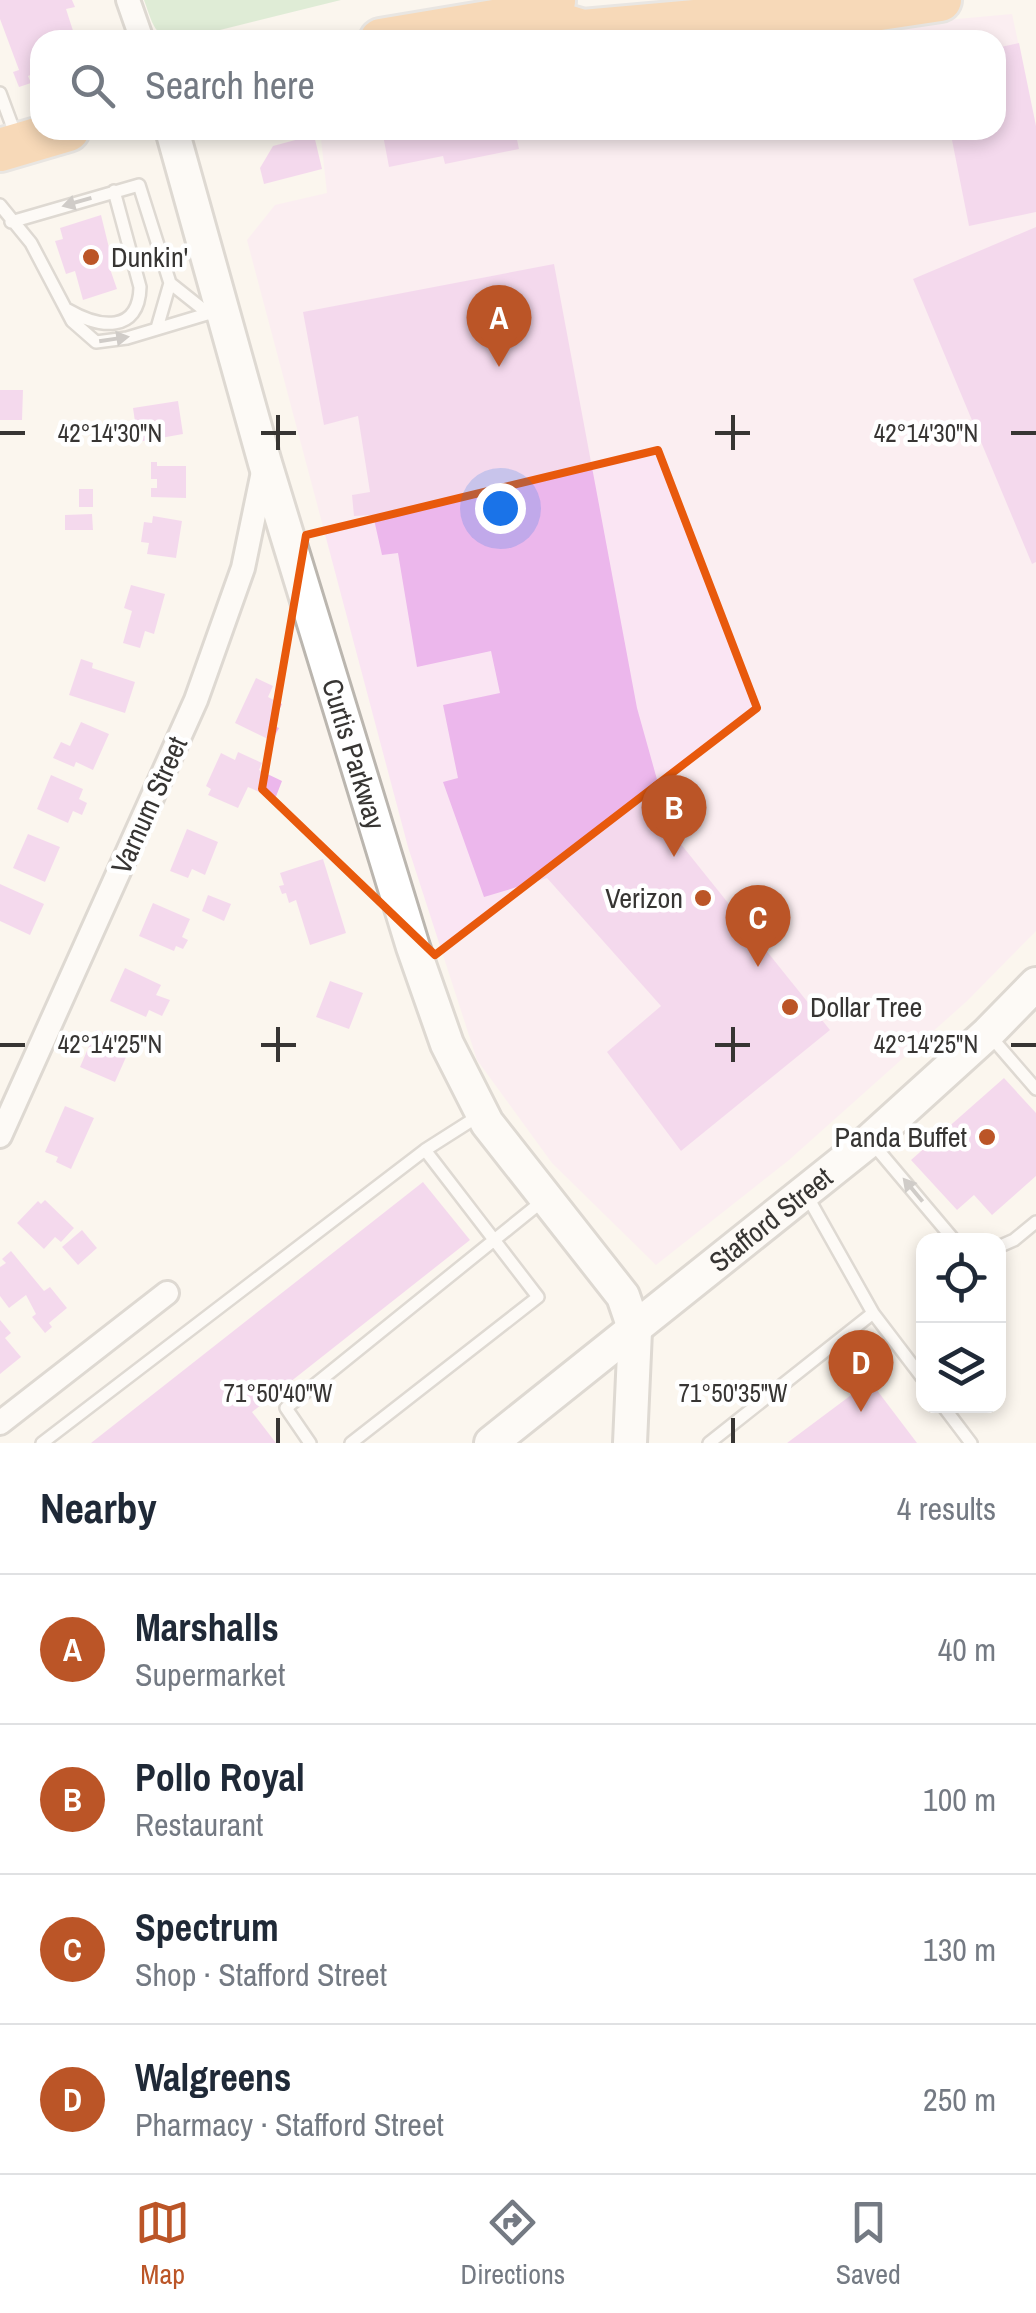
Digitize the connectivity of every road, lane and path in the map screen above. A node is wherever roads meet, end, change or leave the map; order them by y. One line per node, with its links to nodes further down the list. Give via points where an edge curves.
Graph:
1 (128, 0): 4 (street)
2 (940, 0): 7 (highway, via 860,12)
3 (542, 8): 5 (highway); 6 (highway)
4 (138, 30)
5 (431, 30)
6 (580, 30)
7 (593, 30)
8 (0, 93): 11 (lane)
9 (33, 140): 11 (highway)
10 (174, 140): 17 (street, Curtis Parkway)
11 (9, 147)
12 (114, 191): 14 (lane, one-way to 14); 15 (lane, via 139,185); 16 (lane, via 140,304 119,322 99,325)
13 (0, 205): 14 (lane)
14 (12, 222): 16 (lane, via 31,243)
15 (170, 284): 17 (lane); 18 (lane)
16 (65, 308): 18 (lane, one-way to 18, via 96,342)
17 (215, 312): 18 (lane); 19 (street, Curtis Parkway)
18 (158, 328)
19 (265, 463): 23 (street, Curtis Parkway, via 413,947 447,1044); 24 (street, Varnum Street, via 243,568 196,700)
20 (1036, 984): 21 (street, Stafford Street)
21 (988, 1034): 22 (lane); 25 (street, Stafford Street)
22 (1036, 1089)
23 (482, 1114): 26 (lane); 28 (street, Curtis Parkway)
24 (0, 1136)
25 (870, 1140): 27 (street, Stafford Street); 30 (lane, one-way to 25)
26 (425, 1150): 31 (lane); 39 (lane)
27 (806, 1194): 34 (lane); 35 (street, Stafford Street)
28 (546, 1198): 31 (lane); 35 (street, Curtis Parkway, via 623,1296)
29 (1036, 1222): 32 (lane)
30 (948, 1233)
31 (494, 1239): 40 (lane, via 286,1408); 41 (lane, via 538,1297)
32 (1006, 1244)
33 (167, 1293): 38 (street)
34 (874, 1313): 36 (lane); 44 (lane)
35 (635, 1331): 42 (street, Stafford Street); 43 (street)
36 (916, 1369)
37 (948, 1413): 45 (lane)
38 (0, 1423)
39 (42, 1443)
40 (310, 1443)
41 (352, 1443)
42 (492, 1443)
43 (630, 1443)
44 (709, 1443)
45 (971, 1443)

